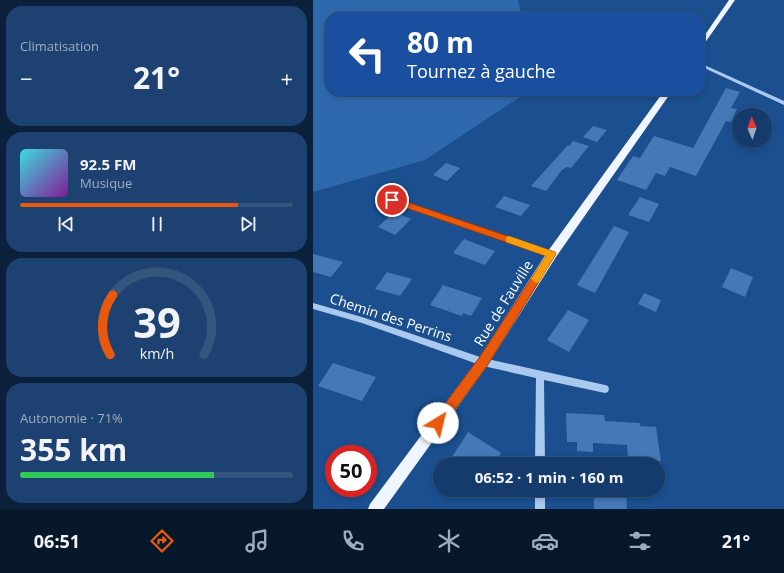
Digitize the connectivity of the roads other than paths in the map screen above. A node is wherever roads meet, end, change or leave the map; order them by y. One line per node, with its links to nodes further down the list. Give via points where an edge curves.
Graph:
1 (732, 0): 2 (main road)
2 (705, 39)
3 (705, 66): 5 (street)
4 (664, 96): 7 (main road, Rue de Fauville)
5 (784, 103)
6 (392, 200): 7 (street)
7 (551, 254): 9 (main road, Rue de Fauville)
8 (313, 306): 9 (street, Chemin des Perrins, via 362,320)
9 (483, 362): 10 (street, Chemin des Perrins); 14 (main road, Rue de Fauville)
10 (540, 375): 11 (street, Chemin des Perrins); 12 (street)
11 (605, 389)
12 (540, 457)
13 (540, 497): 15 (street)
14 (375, 509)
15 (540, 509)

